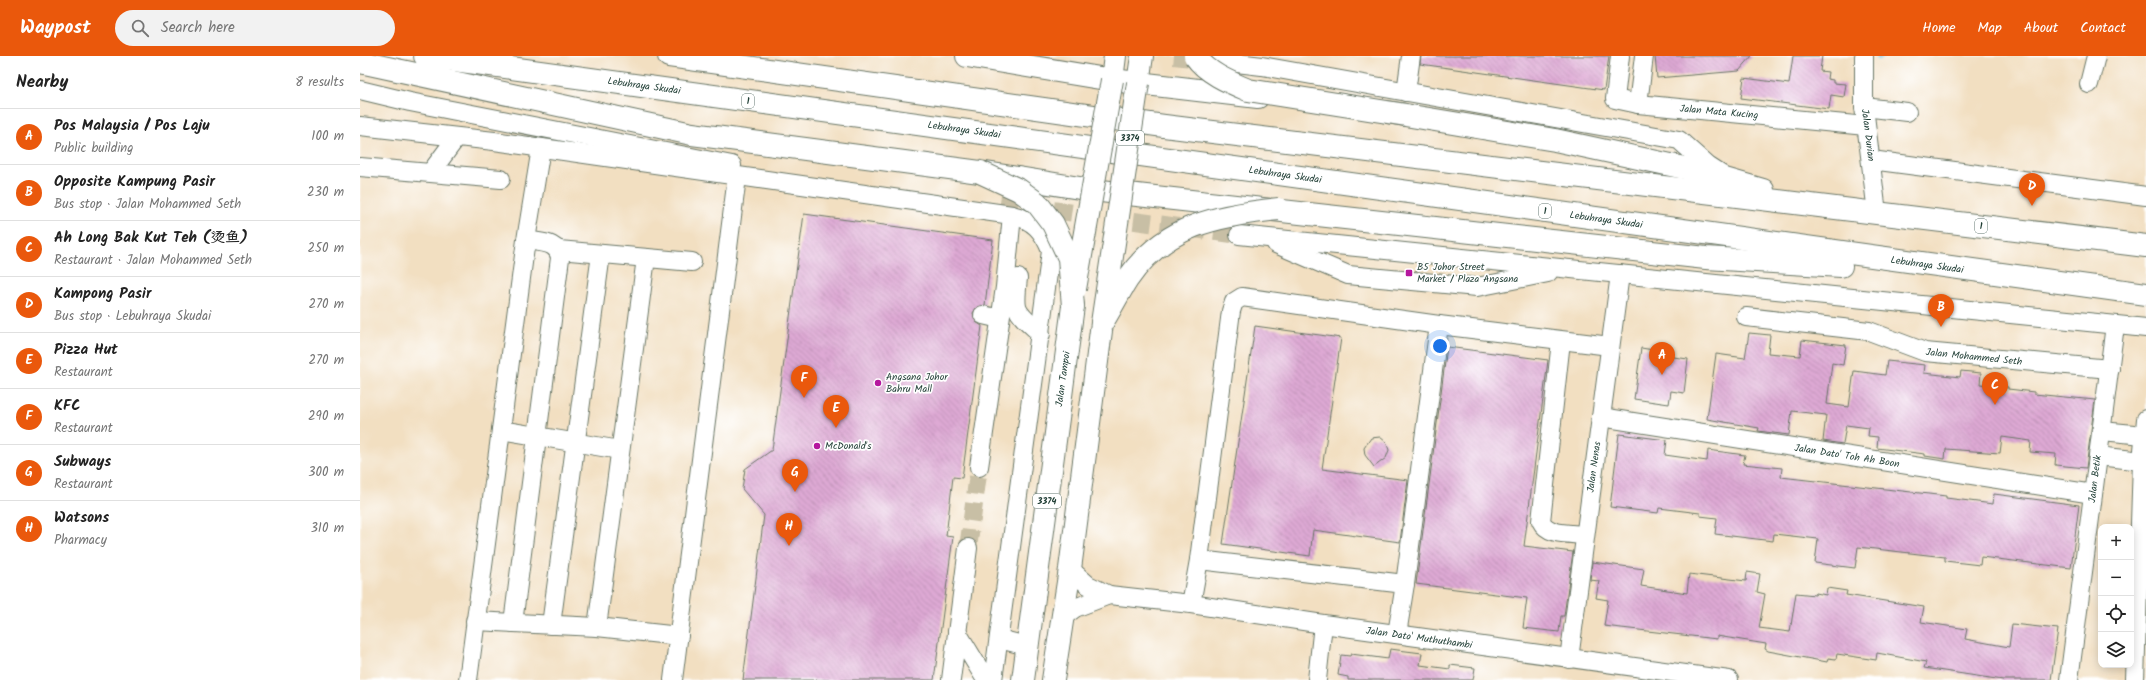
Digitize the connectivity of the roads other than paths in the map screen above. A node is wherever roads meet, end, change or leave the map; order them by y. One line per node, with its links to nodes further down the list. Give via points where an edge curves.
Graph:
1 (425, 56): 50 (main road, Lebuhraya Skudai / 1)
2 (669, 56): 38 (main road, 1, via 1164,126)
3 (967, 56): 15 (main road)
4 (1116, 56): 15 (main road, 3374)
5 (1142, 56): 16 (main road, 3374)
6 (1195, 56): 23 (main road, bridge, via 1226,81 1248,90)
7 (1411, 56): 19 (street)
8 (1620, 56): 20 (street, Jalan Mata Kucing, via 1615,99)
9 (1644, 56): 20 (street)
10 (1864, 56): 21 (street, Jalan Durian)
11 (2096, 56): 17 (street)
12 (1220, 61): 13 (street)
13 (1263, 61): 19 (street)
14 (360, 62): 31 (main road, via 692,134)
15 (1112, 80): 16 (main road); 35 (main road, Jalan Tampoi / 3374, bridge)
16 (1138, 83): 23 (main road, bridge); 36 (main road, 3374, bridge)
17 (2089, 84)
18 (360, 90): 40 (street, via 746,167)
19 (1406, 92): 34 (street, via 1679,140 1708,166)
20 (1638, 104): 25 (street, Jalan Mata Kucing)
21 (1864, 107): 22 (street); 25 (street, Jalan Durian)
22 (1907, 112)
23 (1406, 115): 34 (main road, via 1555,140)
24 (360, 126): 26 (street)
25 (1866, 126): 28 (street, Jalan Durian)
26 (457, 137): 27 (street); 30 (street)
27 (541, 148): 32 (street); 44 (street)
28 (1871, 160): 37 (street); 41 (street, Jalan Durian)
29 (360, 167): 30 (street)
30 (431, 172): 33 (street)
31 (980, 172): 35 (main road, bridge); 54 (main road, bridge, via 1020,190 1037,203 1052,224 1069,258)
32 (737, 177): 40 (street); 90 (street)
33 (501, 179)
34 (1730, 180): 38 (main road)
35 (1092, 190): 36 (main road); 54 (main road, Jalan Tampoi / 3374, bridge)
36 (1121, 194): 39 (main road, bridge); 58 (main road, 3374, bridge)
37 (2146, 196)
38 (1815, 207): 41 (main road, 1)
39 (1279, 209): 50 (main road, via 1706,258 1880,268); 58 (main road, bridge, via 1204,221 1175,233 1142,261 1127,280)
40 (1012, 212): 60 (street, via 1017,312); 60 (street, via 1034,223 1045,235 1051,251); 73 (street, via 992,317)
41 (1877, 213): 45 (main road, 1)
42 (1239, 235): 43 (street)
43 (1259, 237): 51 (street); 51 (street, via 1348,275 1477,287)
44 (526, 240): 46 (street, via 554,245); 66 (street)
45 (2146, 246)
46 (559, 250): 47 (street); 68 (street)
47 (601, 254): 48 (street); 69 (street)
48 (646, 258): 49 (street); 70 (street)
49 (692, 262)
50 (1929, 265): 53 (main road, Lebuhraya Skudai / 1)
51 (1567, 269): 52 (street)
52 (1620, 274): 57 (street); 62 (street, Jalan Nenas)
53 (2146, 294)
54 (1072, 314): 92 (main road, Jalan Tampoi / 3374)
55 (1746, 317): 63 (street, Jalan Mohammed Seth, via 1869,331 1925,352)
56 (1438, 325): 61 (street); 77 (street, via 1242,297 1234,302); 79 (street)
57 (2115, 325): 59 (street); 63 (street, Jalan Betik)
58 (1102, 327): 78 (main road, 3374)
59 (2146, 328)
60 (1041, 334): 91 (street)
61 (1561, 341): 62 (street); 75 (street, via 1541,521 1544,528 1552,531)
62 (1610, 346): 64 (street, Jalan Nenas)
63 (2110, 369): 67 (street, Jalan Betik)
64 (1601, 417): 74 (street, Jalan Dato' Toh Ah Boon); 75 (street, Jalan Nenas)
65 (2145, 427): 67 (street); 72 (street)
66 (501, 430): 68 (street); 83 (street)
67 (2102, 431): 71 (street, Jalan Betik)
68 (537, 436): 69 (street); 84 (street)
69 (576, 442): 70 (street); 86 (street)
70 (620, 450): 87 (street)
71 (2098, 456): 72 (street); 74 (street, Jalan Betik)
72 (2142, 461): 105 (street)
73 (979, 467)
74 (2093, 494): 104 (street, Jalan Betik)
75 (1585, 535): 93 (street, Jalan Nenas)
76 (968, 548): 88 (street)
77 (1199, 560): 79 (street); 81 (street)
78 (1070, 569): 80 (street, Jalan Dato' Muthuthambi, via 1088,585); 82 (main road, 3374)
79 (1405, 584): 89 (street)
80 (1109, 595): 81 (street, Jalan Dato' Muthuthambi); 82 (street, Jalan Dato' Muthuthambi, via 1075,608)
81 (1191, 604): 85 (street, Jalan Dato' Muthuthambi)
82 (1063, 617): 101 (main road, 3374)
83 (475, 621): 84 (street); 95 (street)
84 (513, 624): 86 (street)
85 (1323, 624): 89 (street, Jalan Dato' Muthuthambi); 102 (street)
86 (551, 625): 87 (street)
87 (597, 627): 90 (street)
88 (957, 632): 97 (street); 98 (street)
89 (1397, 634): 93 (street, Jalan Dato' Muthuthambi)
90 (679, 636): 96 (street)
91 (999, 639): 92 (street); 99 (street)
92 (1027, 646): 100 (main road, Jalan Tampoi / 3374)
93 (1569, 659): 94 (street, Jalan Dato' Muthuthambi)
94 (1678, 677): 103 (street, Jalan Dato' Muthuthambi)
95 (468, 680)
96 (673, 680)
97 (951, 680)
98 (986, 680)
99 (993, 680)
100 (1023, 680)
101 (1053, 680)
102 (1317, 680)
103 (1729, 680)
104 (2069, 680)
105 (2135, 680)

